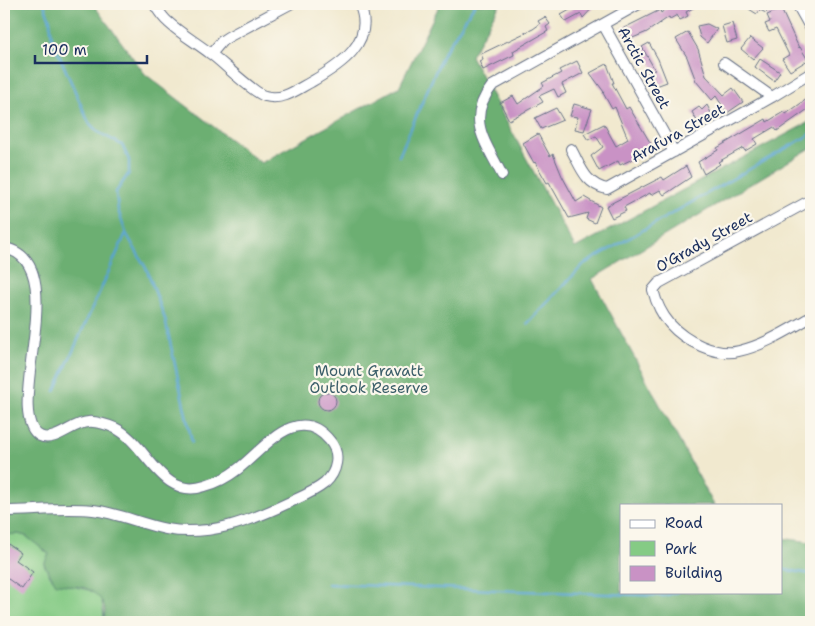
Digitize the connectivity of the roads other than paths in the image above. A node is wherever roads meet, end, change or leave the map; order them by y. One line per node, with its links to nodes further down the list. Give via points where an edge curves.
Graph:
1 (154, 4): 8 (street, via 166,21)
2 (290, 4): 8 (street, via 228,37)
3 (360, 4): 8 (street, via 364,28 356,49 337,67 279,98 263,96)
4 (639, 4): 6 (street)
5 (797, 4): 7 (street)
6 (603, 24): 13 (street, Arctic Street); 14 (street, via 492,86 481,102 480,129)
7 (811, 29)
8 (211, 54)
9 (724, 62): 11 (street)
10 (811, 73): 11 (street, Arafura Street)
11 (772, 97): 13 (street, Arafura Street)
12 (571, 149): 13 (street, Arafura Street, via 588,180 607,189)
13 (674, 152)
14 (502, 175)
15 (811, 200): 17 (street, O'Grady Street, via 659,283 653,290 669,324 684,336 721,352 737,352 762,344)
16 (4, 248): 18 (street, via 23,256 32,274 34,302 22,373 22,414 28,429 41,437 50,438 87,422 116,428 131,440 157,471 173,484 187,488 202,487 237,470 266,444 294,426 320,430 337,452 336,465 316,490 262,515 216,529 166,529 90,510)
17 (811, 317)
18 (4, 511)

